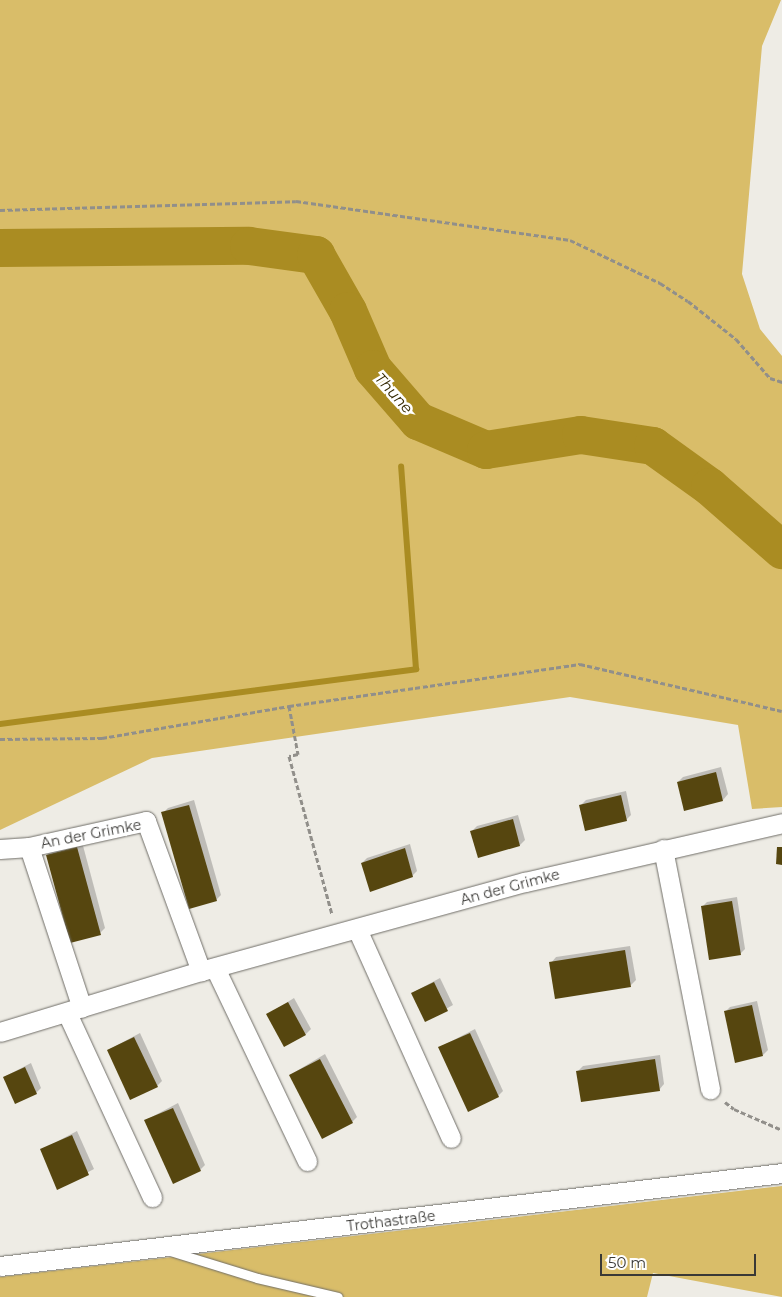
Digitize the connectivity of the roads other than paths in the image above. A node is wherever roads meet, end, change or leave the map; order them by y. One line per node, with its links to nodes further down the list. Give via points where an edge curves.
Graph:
1 (782, 823): 4 (street, An der Grimke)
2 (28, 846): 3 (street, An der Grimke); 6 (street, An der Grimke, via 146,821); 7 (street, An der Grimke)
3 (0, 849)
4 (663, 849): 5 (street, An der Grimke); 9 (street)
5 (357, 928): 6 (street, An der Grimke); 10 (street)
6 (208, 970): 7 (street, An der Grimke); 11 (street, An der Grimke)
7 (74, 1010): 8 (street, An der Grimke); 13 (street, An der Grimke)
8 (0, 1032)
9 (710, 1089)
10 (451, 1138)
11 (307, 1162)
12 (782, 1173): 14 (street, Trothastraße)
13 (152, 1197)
14 (158, 1248): 15 (street, Trothastraße); 16 (lane, via 257,1278)
15 (0, 1266)
16 (338, 1297)

